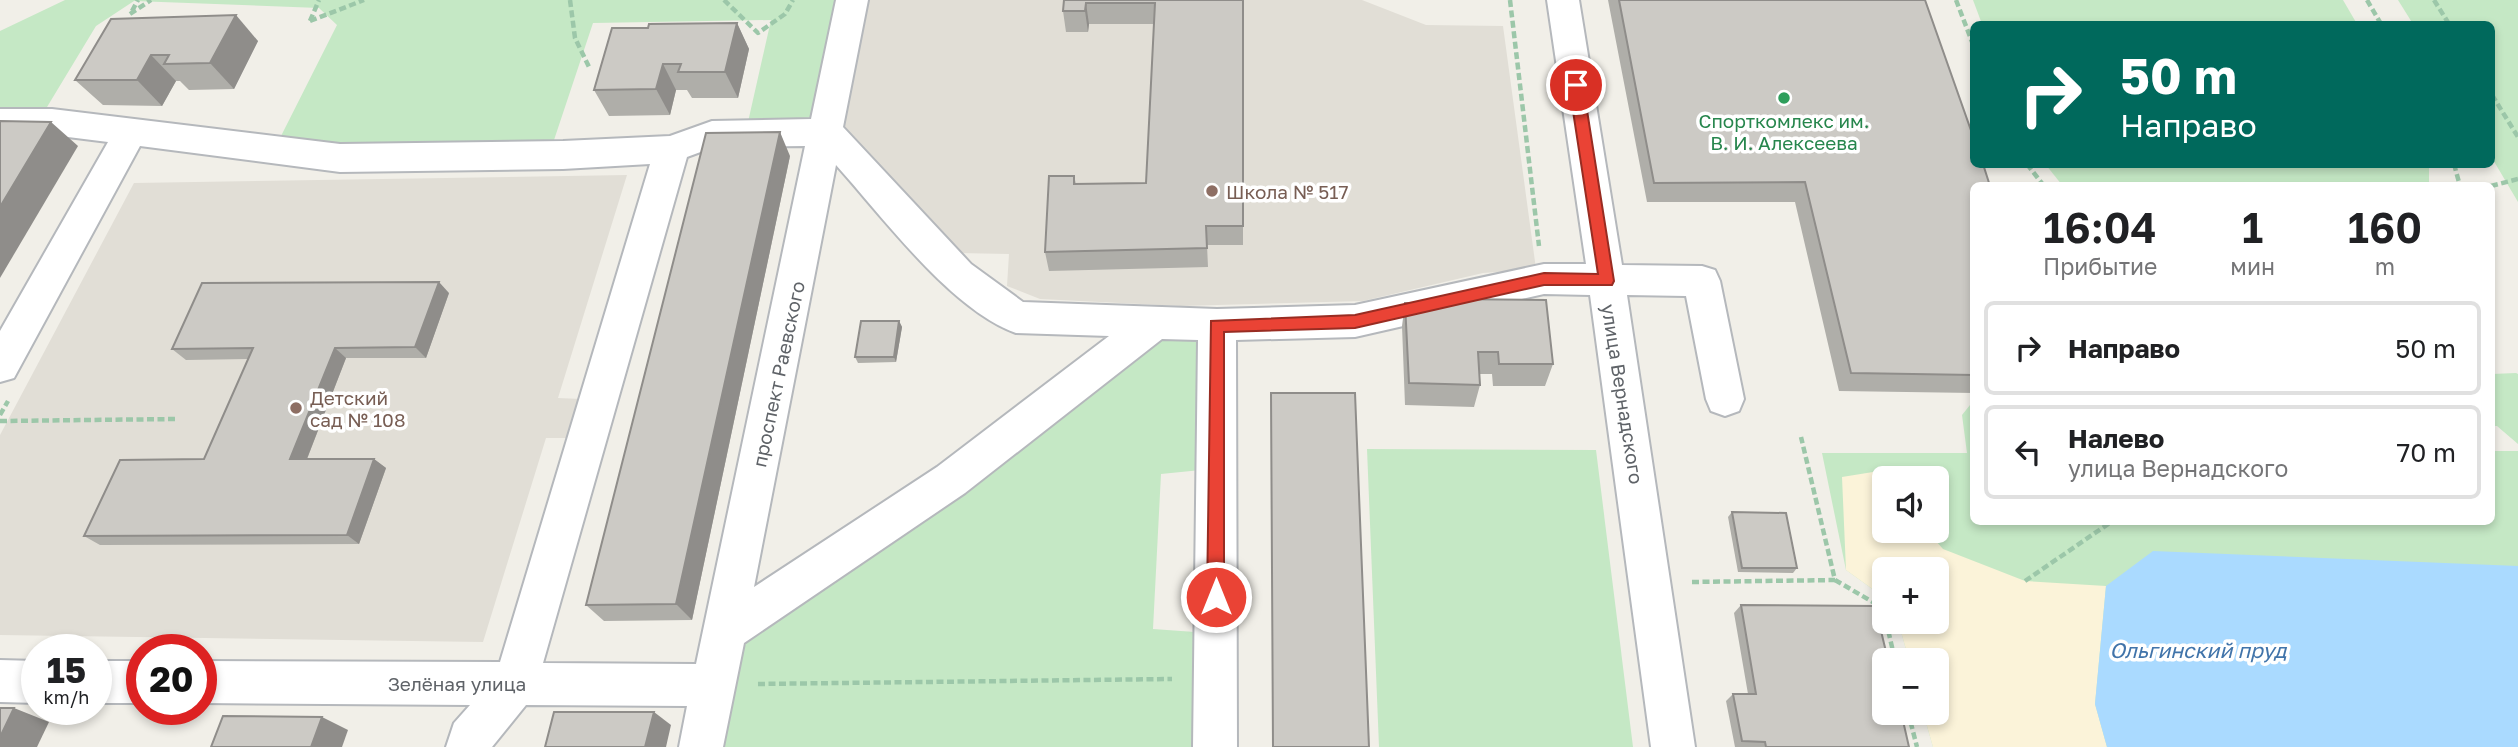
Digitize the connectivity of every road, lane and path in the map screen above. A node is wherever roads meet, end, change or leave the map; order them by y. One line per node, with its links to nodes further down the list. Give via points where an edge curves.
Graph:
1 (138, 0): 2 (path, via 130,14)
2 (151, 0)
3 (319, 0): 4 (path, via 310,21)
4 (364, 0)
5 (570, 0): 17 (path, via 575,38)
6 (724, 0): 7 (path, via 758,33 785,14)
7 (793, 0)
8 (852, 0): 21 (street, проспект Раевского)
9 (1510, 0): 28 (path)
10 (1563, 0): 29 (street, улица Вернадского)
11 (1956, 0): 16 (path)
12 (2367, 0): 14 (path)
13 (2434, 0): 15 (path)
14 (2379, 21)
15 (2447, 21)
16 (1970, 37)
17 (590, 69)
18 (2495, 100): 22 (path)
19 (0, 122): 20 (street, via 52,122)
20 (131, 132): 23 (street, via 340,158); 32 (street)
21 (827, 132): 23 (street, via 712,134); 30 (street, via 958,275 1016,317); 42 (street, проспект Раевского)
22 (2518, 137)
23 (671, 149): 47 (street)
24 (2030, 168): 26 (path)
25 (2518, 179): 27 (path)
26 (2041, 182)
27 (2495, 185)
28 (1544, 279): 29 (street); 31 (street, via 1355,321)
29 (1606, 281): 33 (street, via 1702,281); 53 (street, улица Вернадского)
30 (1156, 322): 31 (street); 42 (street, via 951,480)
31 (1217, 325): 43 (street)
32 (0, 366)
33 (1725, 399)
34 (178, 419): 35 (path)
35 (0, 421)
36 (1801, 438): 38 (path)
37 (2107, 525): 39 (path)
38 (1835, 580): 40 (path); 41 (path)
39 (2025, 581)
40 (1692, 582)
41 (1872, 602)
42 (725, 631): 48 (street, проспект Раевского)
43 (1215, 678): 48 (path); 52 (street)
44 (0, 681): 45 (street)
45 (21, 682)
46 (217, 682): 47 (street, Зелёная улица)
47 (515, 684): 48 (street, Зелёная улица); 50 (street)
48 (713, 685): 51 (street, проспект Раевского)
49 (1911, 725): 54 (path)
50 (468, 747)
51 (701, 747)
52 (1215, 747)
53 (1673, 747)
54 (1917, 747)

